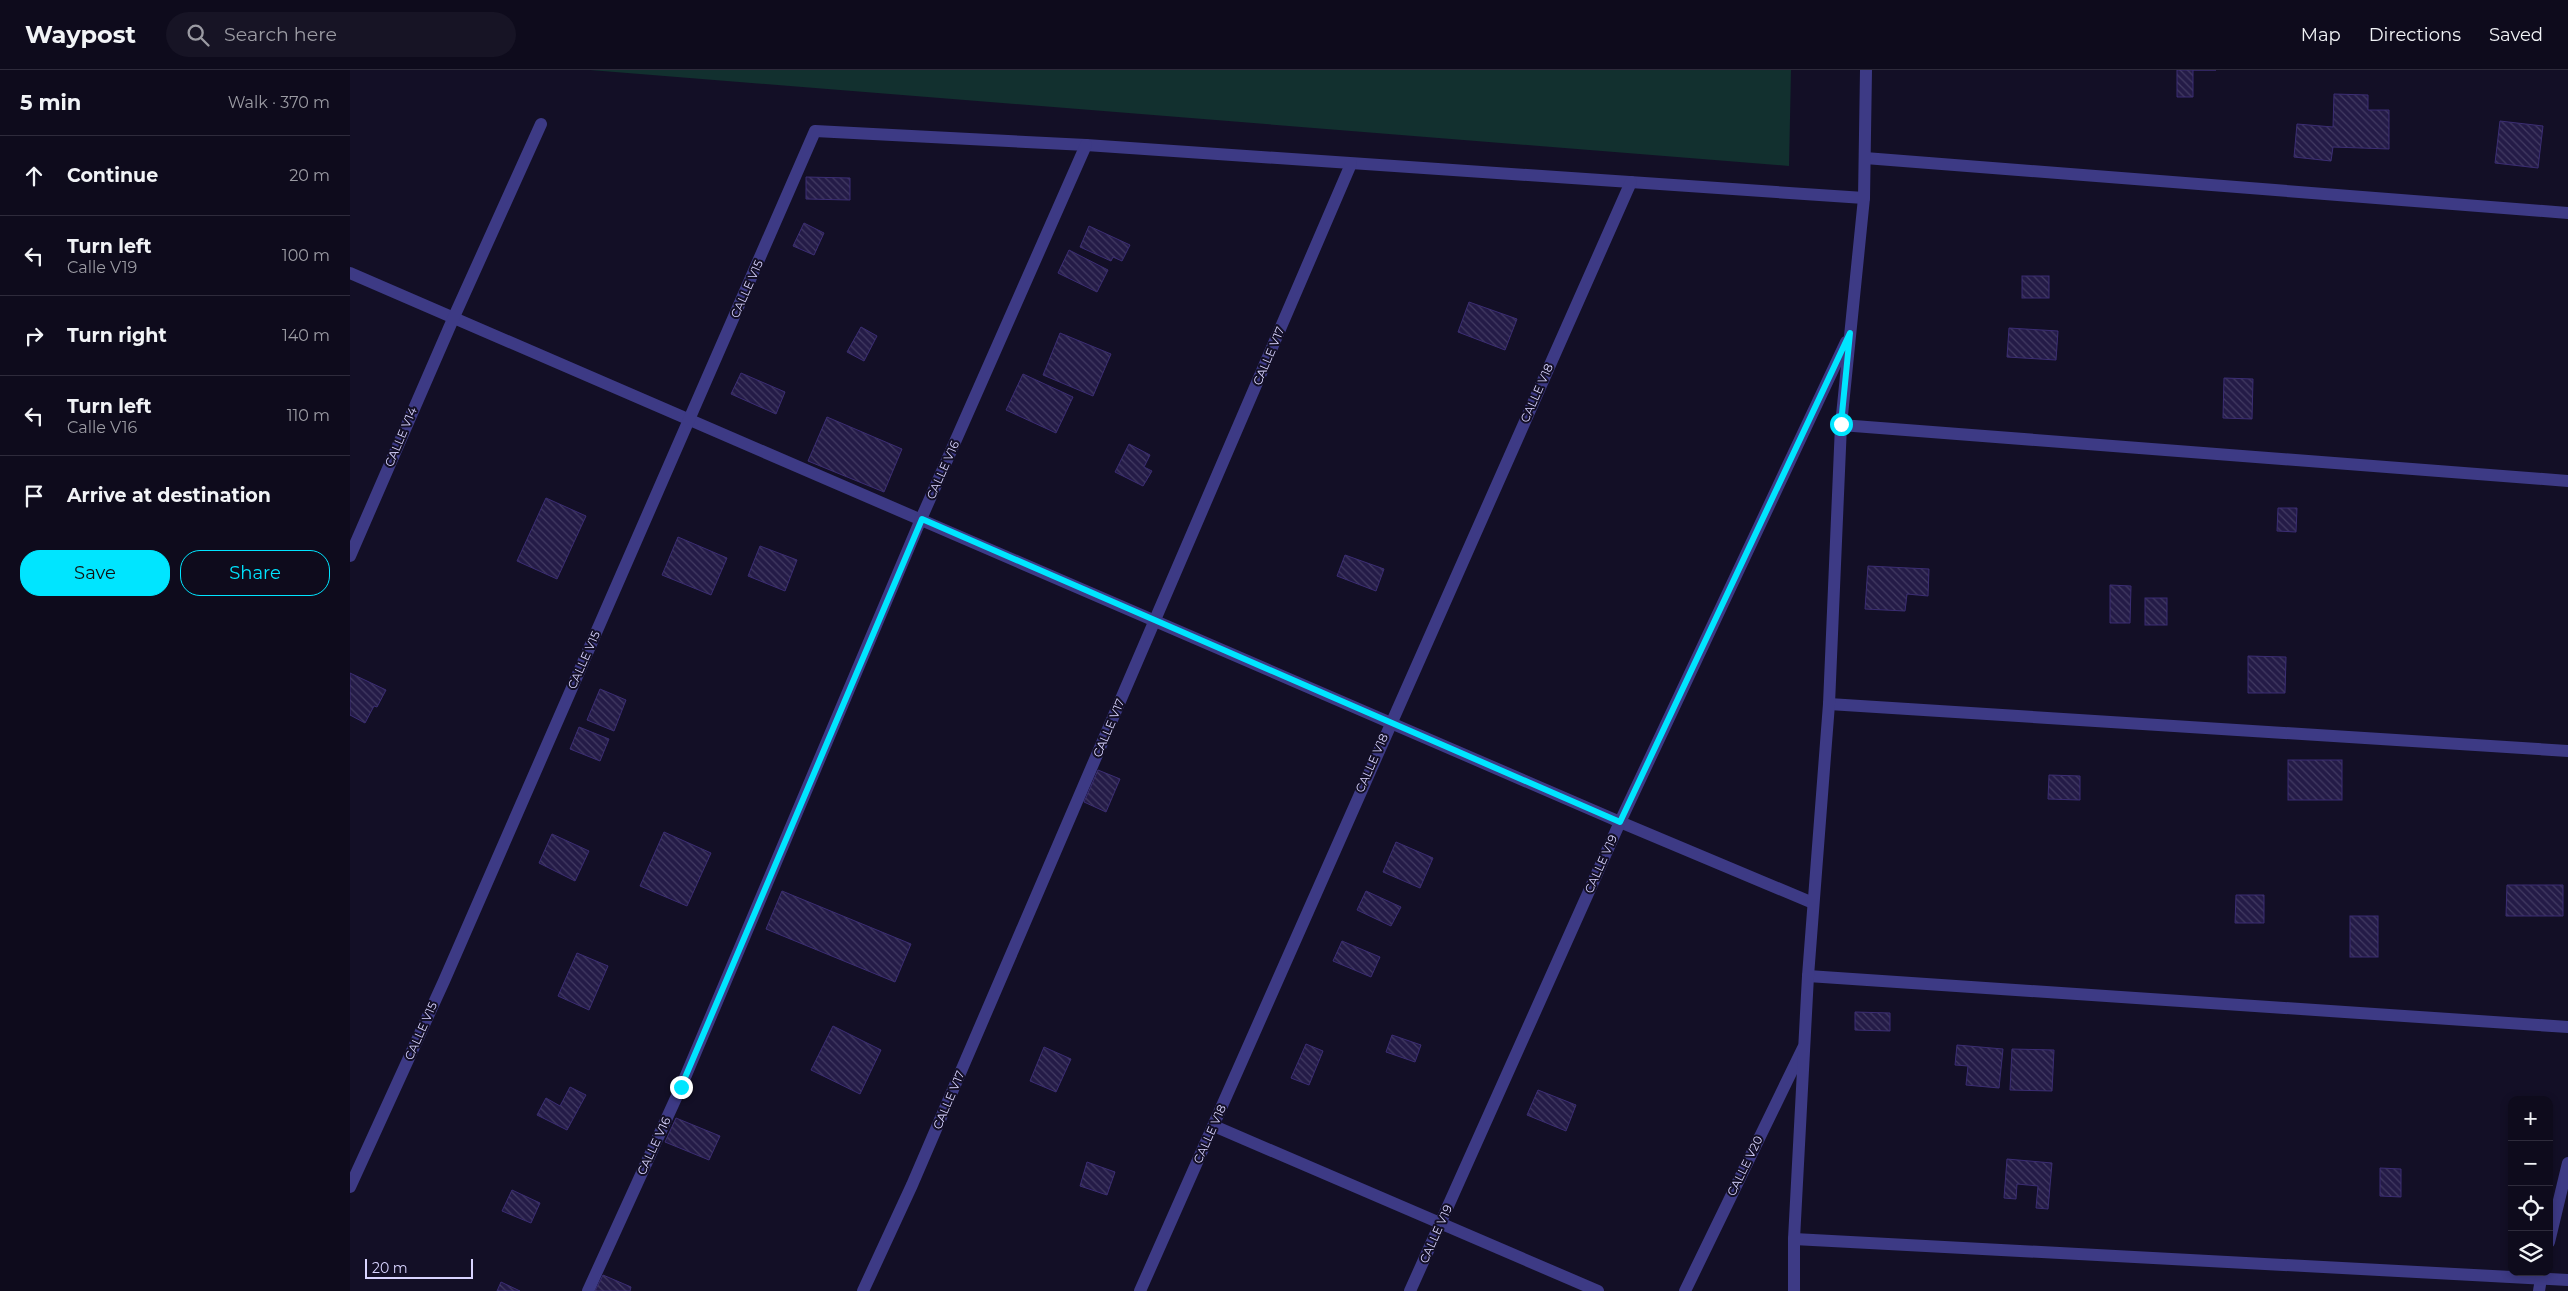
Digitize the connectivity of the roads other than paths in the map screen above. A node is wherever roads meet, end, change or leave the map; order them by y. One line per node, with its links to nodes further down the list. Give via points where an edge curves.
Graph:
1 (1866, 70): 4 (street)
2 (541, 124): 10 (street, CALLE V14)
3 (1086, 145): 5 (street); 12 (street, CALLE V15, via 815,131); 15 (street, CALLE V16)
4 (1865, 158): 7 (street); 8 (street)
5 (1350, 164): 6 (street); 17 (street, CALLE V17)
6 (1631, 182): 7 (street); 19 (street, CALLE V18)
7 (1864, 198): 11 (street)
8 (2568, 213)
9 (350, 274): 10 (street)
10 (453, 318): 12 (street); 16 (street, CALLE V14)
11 (1850, 333): 13 (street); 21 (street, CALLE V19)
12 (689, 421): 15 (street); 28 (street, CALLE V15, via 444,981)
13 (1841, 424): 14 (street); 18 (street)
14 (2568, 481)
15 (922, 519): 17 (street); 36 (street, CALLE V16, via 681,1087)
16 (350, 556)
17 (1156, 620): 19 (street); 37 (street, CALLE V17, via 916,1176)
18 (1829, 704): 20 (street); 22 (street)
19 (1390, 723): 21 (street); 26 (street, CALLE V18)
20 (2568, 751)
21 (1620, 822): 22 (street); 29 (street, CALLE V19)
22 (1813, 903): 23 (street)
23 (1808, 976): 24 (street); 25 (street)
24 (2568, 1027)
25 (1806, 1041): 31 (street); 41 (street, CALLE V20)
26 (1214, 1126): 29 (street); 38 (street, CALLE V18)
27 (2568, 1163): 30 (street)
28 (350, 1187)
29 (1440, 1225): 39 (street, CALLE V19); 40 (street)
30 (2552, 1231)
31 (1794, 1239): 32 (street); 42 (street)
32 (2508, 1273)
33 (2541, 1276): 43 (street)
34 (2546, 1276): 35 (street)
35 (2568, 1280)
36 (588, 1291)
37 (863, 1291)
38 (1140, 1291)
39 (1410, 1291)
40 (1598, 1291)
41 (1685, 1291)
42 (1794, 1291)
43 (2539, 1291)

